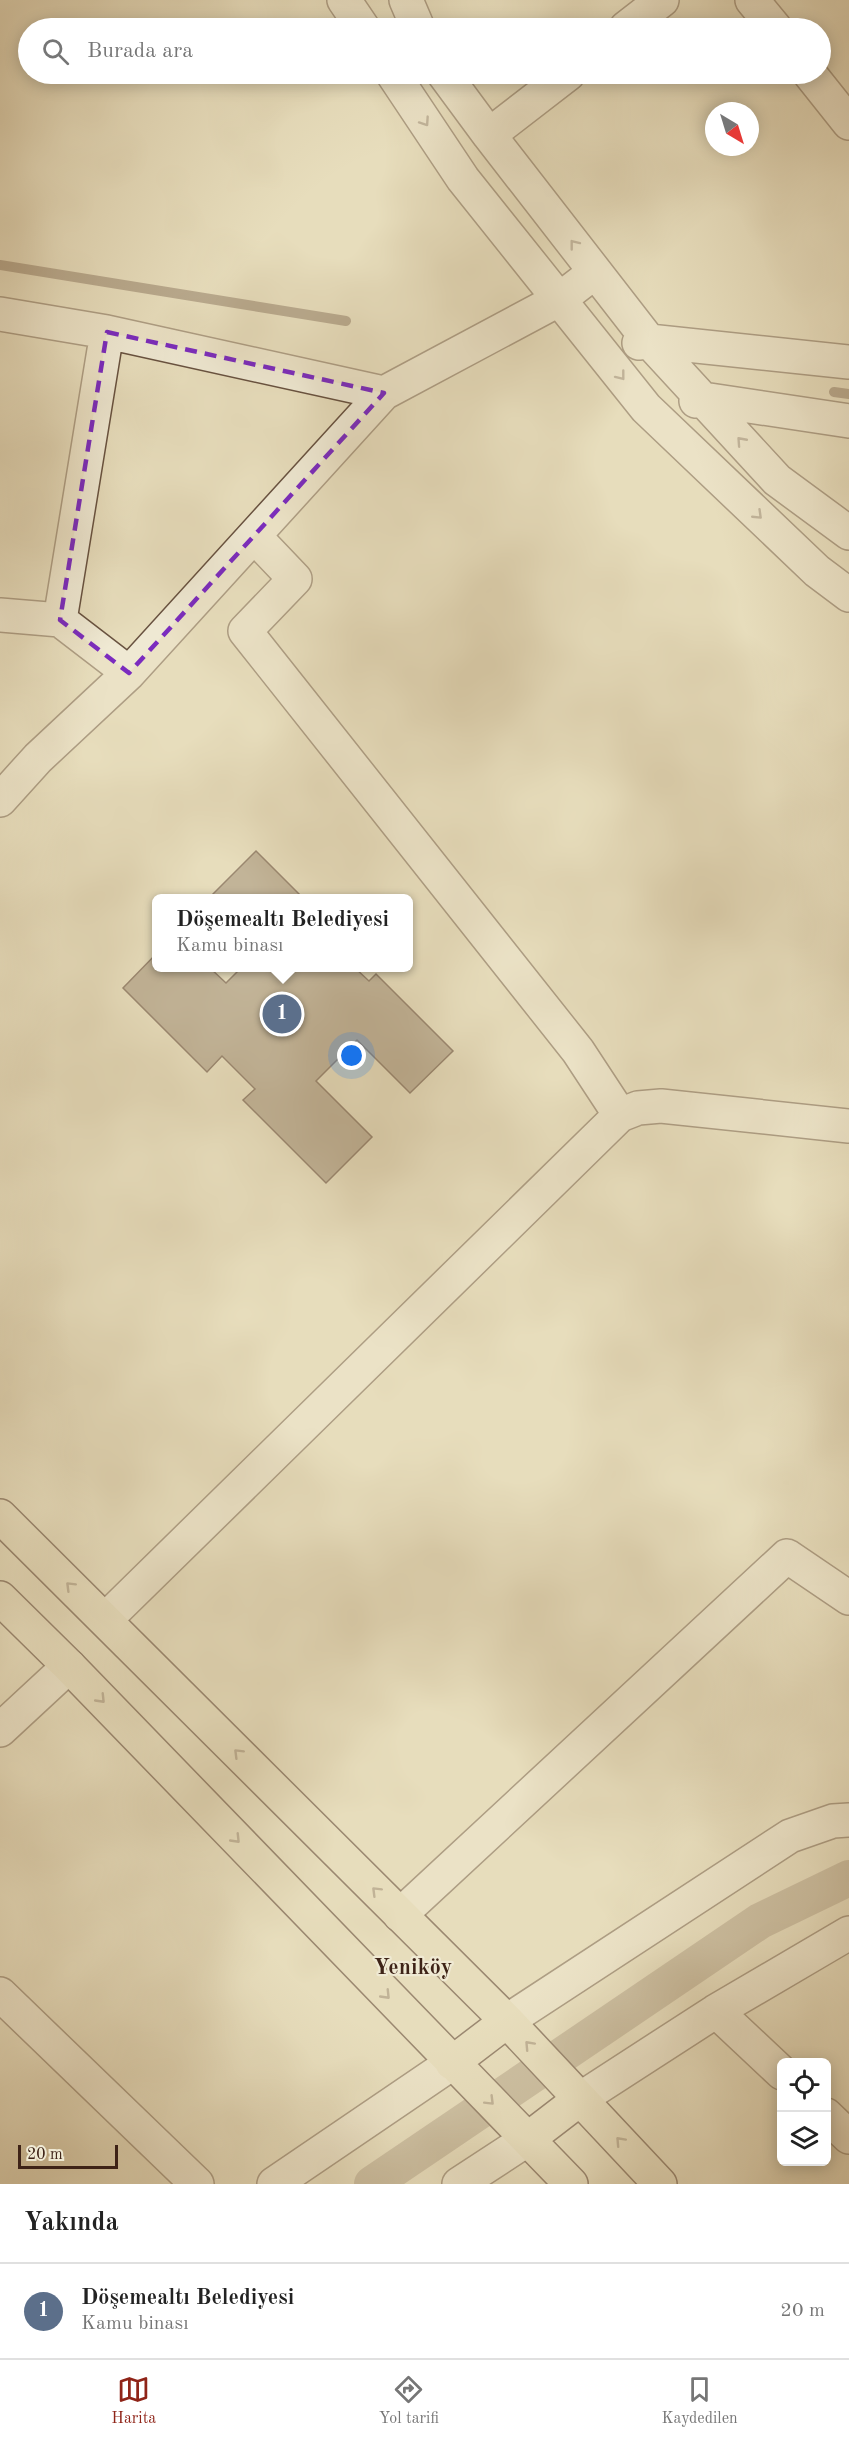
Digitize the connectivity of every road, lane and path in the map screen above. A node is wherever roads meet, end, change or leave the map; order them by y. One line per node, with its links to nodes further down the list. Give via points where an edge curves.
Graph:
1 (344, 0): 5 (street)
2 (406, 0): 6 (street)
3 (662, 0): 7 (street)
4 (752, 0): 8 (street)
5 (356, 18)
6 (414, 18)
7 (639, 18)
8 (767, 18)
9 (400, 84): 16 (street, one-way to 16, via 463,178)
10 (451, 84): 14 (street)
11 (555, 84): 14 (street)
12 (818, 84): 13 (street)
13 (849, 123)
14 (489, 135): 15 (street, one-way to 14)
15 (595, 272): 16 (street); 19 (street)
16 (560, 299): 20 (street); 22 (street)
17 (0, 314): 18 (street)
18 (107, 332): 22 (street); 30 (street)
19 (649, 342): 20 (street); 21 (street); 23 (street)
20 (598, 347): 24 (street, one-way to 24)
21 (849, 362)
22 (384, 393): 27 (street)
23 (703, 399): 24 (street); 25 (street); 26 (street, one-way to 23, via 777,480)
24 (646, 408): 28 (street, one-way to 28, via 816,571)
25 (849, 421)
26 (849, 533)
27 (254, 536): 31 (street); 33 (street, via 295,579 245,631 578,1051)
28 (849, 595)
29 (0, 615): 30 (street)
30 (60, 620): 31 (street)
31 (129, 673): 32 (street, via 38,758)
32 (0, 800)
33 (620, 1115): 34 (street, via 661,1106); 38 (street)
34 (849, 1125)
35 (0, 1516): 38 (main road, one-way to 35)
36 (0, 1598): 39 (main road)
37 (849, 1598): 42 (street, via 787,1556)
38 (105, 1620): 42 (main road, one-way to 38)
39 (69, 1666): 40 (street); 47 (main road, one-way to 47)
40 (0, 1730)
41 (849, 1820): 46 (street, via 833,1821 790,1836)
42 (400, 1915): 46 (main road)
43 (849, 1933): 45 (street)
44 (0, 1994): 53 (street)
45 (716, 2011): 48 (street); 49 (street)
46 (507, 2021): 47 (main road); 49 (main road, one-way to 46)
47 (452, 2063): 52 (main road, one-way to 52); 54 (street)
48 (777, 2068)
49 (580, 2099): 52 (main road); 57 (main road, one-way to 49)
50 (831, 2120): 51 (street)
51 (849, 2137)
52 (528, 2139): 55 (street); 56 (main road)
53 (197, 2184)
54 (274, 2184)
55 (459, 2184)
56 (571, 2184)
57 (660, 2184)

